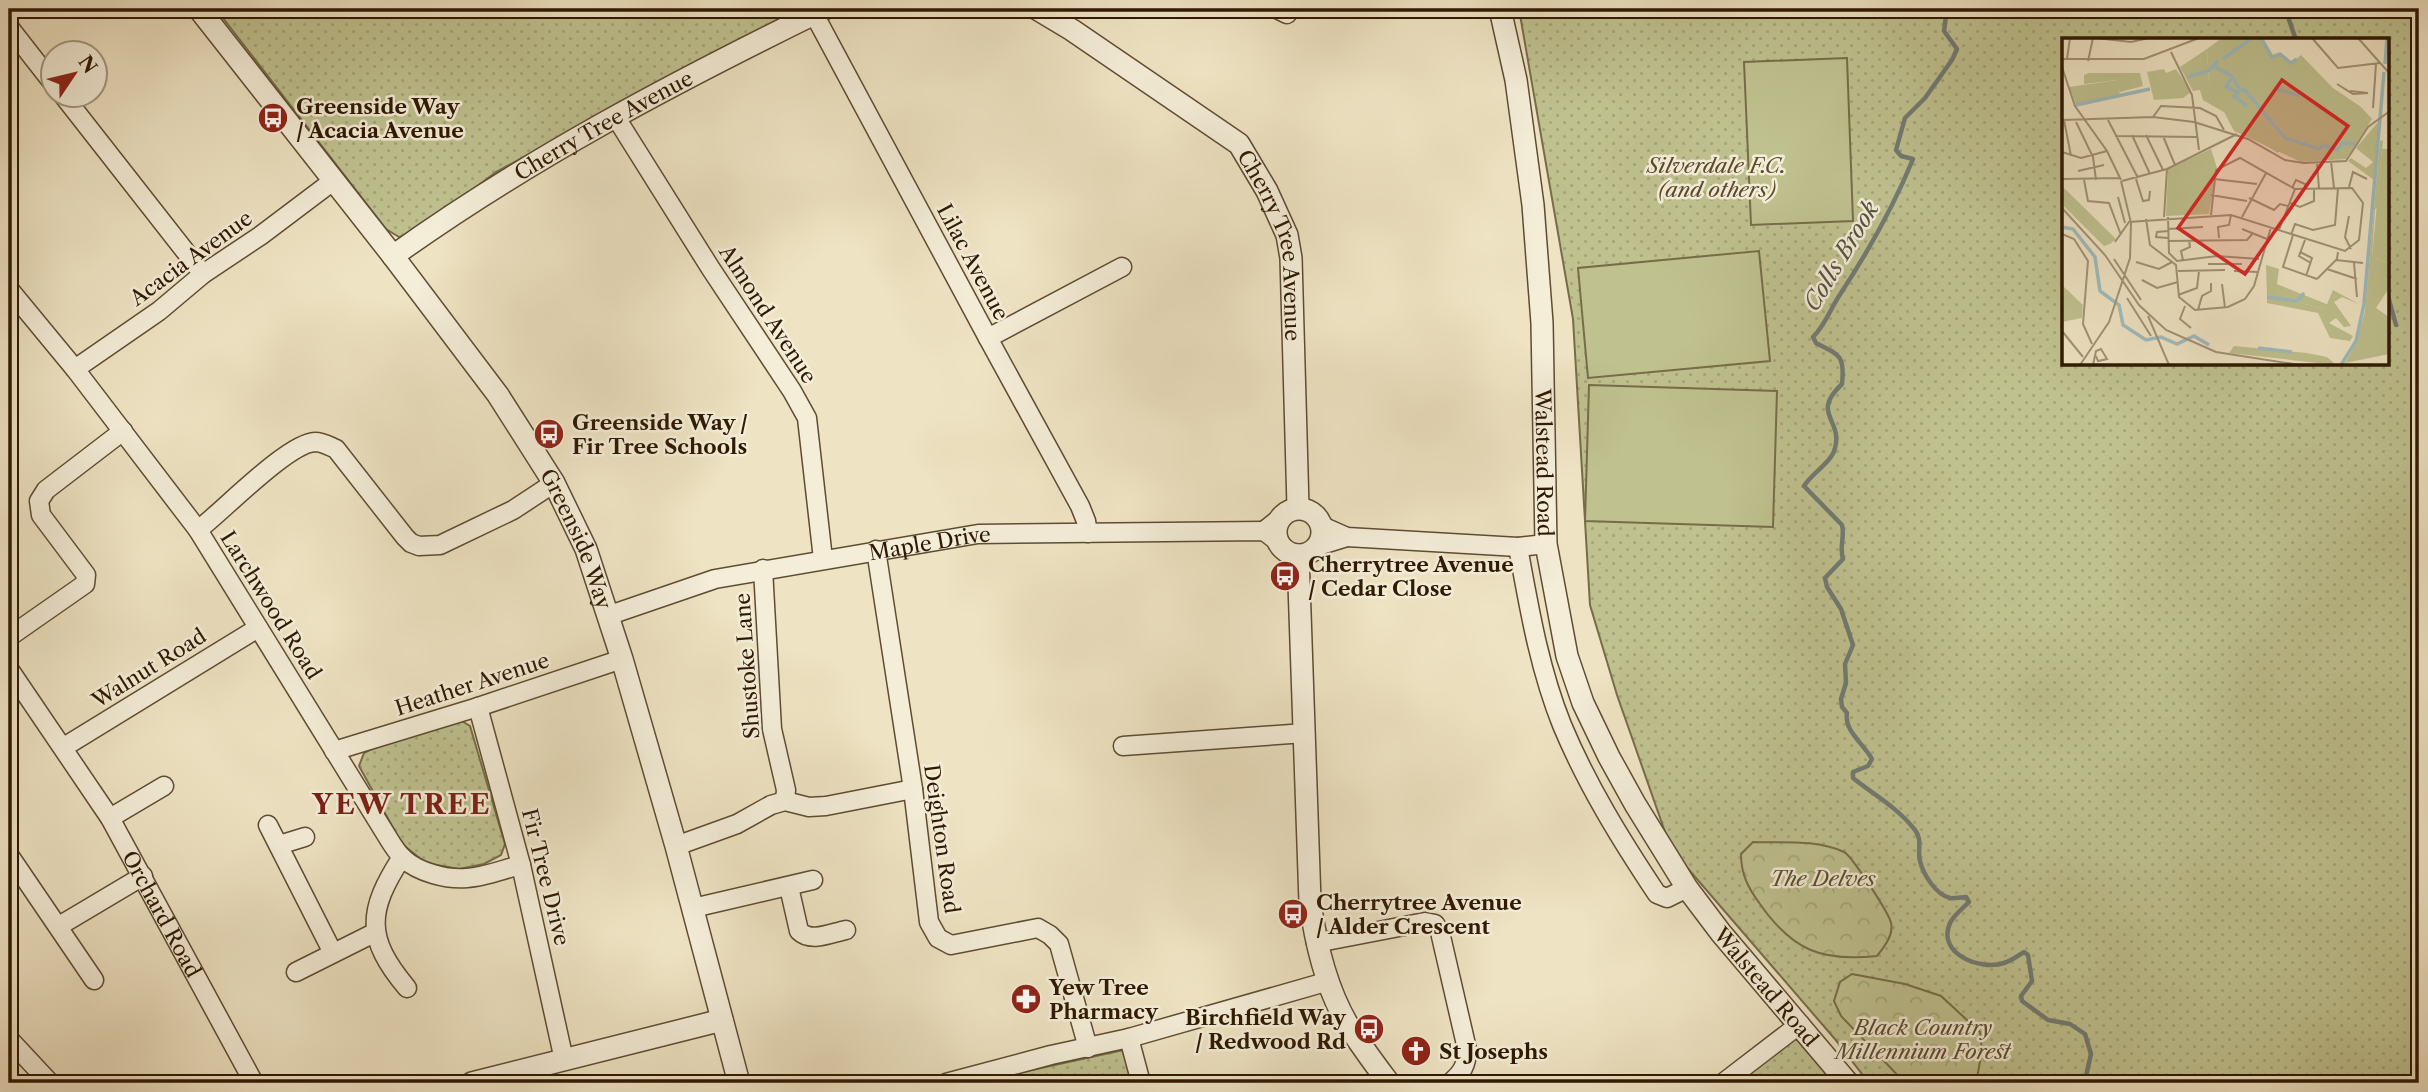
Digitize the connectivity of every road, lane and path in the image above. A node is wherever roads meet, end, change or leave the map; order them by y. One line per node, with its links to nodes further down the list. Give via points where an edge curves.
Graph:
1 (199, 9): 11 (street, Greenside Way)
2 (1037, 9): 20 (street, Cherry Tree Avenue, via 1239,144 1267,191 1287,235 1291,258)
3 (1277, 9): 4 (street, via 1287,14)
4 (1290, 9)
5 (1500, 9): 24 (street, Walstead Road, via 1516,80 1535,231 1542,323)
6 (819, 11): 10 (street, Cherry Tree Avenue); 16 (street, Lilac Avenue)
7 (9, 27): 8 (street)
8 (38, 64)
9 (73, 108): 14 (street)
10 (615, 116): 12 (street, Cherry Tree Avenue, via 519,171); 28 (street, Almond Avenue, via 807,418)
11 (333, 181): 12 (street, Greenside Way); 14 (street, Acacia Avenue)
12 (393, 256): 19 (street, Greenside Way, via 498,395)
13 (1122, 267): 16 (street)
14 (203, 274): 17 (street, Acacia Avenue, via 159,312)
15 (9, 289): 17 (street, Larchwood Road)
16 (988, 338): 22 (street, Lilac Avenue, via 1080,506)
17 (75, 369): 18 (street, Larchwood Road)
18 (123, 432): 21 (street, Larchwood Road); 32 (street, via 46,490 39,501 41,515 86,575 85,584)
19 (554, 483): 21 (street, via 513,510 440,545 419,546 405,537 336,449 313,442 296,449); 30 (street, Greenside Way, via 586,549)
20 (1280, 524): 22 (street, Maple Drive); 23 (street, via 1308,510 1318,518); 27 (street, via 1284,551)
21 (198, 530): 31 (street, Larchwood Road)
22 (1087, 533): 26 (street, Maple Drive, via 978,534)
23 (1320, 536): 25 (street); 27 (street, via 1309,553)
24 (1546, 544): 25 (street); 54 (street, Walstead Road, via 1567,656 1583,703 1635,804)
25 (1518, 547): 54 (street, Walstead Road, via 1545,673 1580,764 1657,894 1667,898)
26 (876, 550): 28 (street, Maple Drive); 41 (street, Deighton Road)
27 (1298, 555): 36 (street)
28 (823, 559): 29 (street, Maple Drive)
29 (763, 569): 30 (street, Maple Drive, via 715,579); 42 (street, Shustoke Lane, via 772,729)
30 (607, 616): 33 (street, Greenside Way)
31 (258, 628): 38 (street, Walnut Road); 39 (street, Larchwood Road)
32 (9, 637)
33 (622, 659): 35 (street, Heather Avenue); 47 (street, Greenside Way)
34 (9, 668): 38 (street, Orchard Road)
35 (478, 707): 39 (street, Heather Avenue); 50 (street, Fir Tree Drive)
36 (1305, 733): 37 (street); 59 (street, via 1310,902)
37 (1123, 746)
38 (64, 747): 43 (street, Orchard Road)
39 (334, 751): 49 (street, Larchwood Road)
40 (164, 786): 43 (street)
41 (913, 789): 42 (street, via 826,806); 69 (street, Deighton Road, via 929,922 938,938 951,944 1038,928 1050,934 1059,944)
42 (785, 801): 47 (street)
43 (110, 818): 51 (street, Orchard Road)
44 (268, 825): 46 (street)
45 (304, 837): 46 (street)
46 (279, 845): 60 (street)
47 (676, 846): 55 (street, Greenside Way)
48 (9, 855): 56 (street)
49 (402, 857): 50 (street, via 412,865 457,878); 58 (street, via 384,886)
50 (521, 865): 70 (street, Fir Tree Drive)
51 (143, 876): 56 (street); 72 (street, Orchard Road)
52 (813, 880): 53 (street)
53 (789, 887): 55 (street); 57 (street, via 799,931 810,938)
54 (1687, 888): 66 (street, Walstead Road)
55 (693, 908): 65 (street, Greenside Way)
56 (59, 926): 62 (street)
57 (846, 930)
58 (374, 933): 60 (street); 64 (street, via 383,955)
59 (1316, 943): 63 (street); 78 (street, via 1425,922 1435,924 1467,1049 1467,1063)
60 (333, 953): 61 (street)
61 (296, 972)
62 (94, 979)
63 (1329, 981): 68 (street); 77 (street, via 1350,1028)
64 (407, 988)
65 (722, 1020): 70 (street); 74 (street, Greenside Way)
66 (1800, 1024): 79 (street); 80 (street, Walstead Road)
67 (9, 1038): 71 (street)
68 (1129, 1038): 69 (street); 76 (street)
69 (1088, 1048): 75 (street)
70 (564, 1060): 73 (street)
71 (50, 1083)
72 (254, 1083)
73 (472, 1083)
74 (739, 1083)
75 (946, 1083)
76 (1141, 1083)
77 (1389, 1083)
78 (1450, 1083)
79 (1723, 1083)
80 (1849, 1083)

